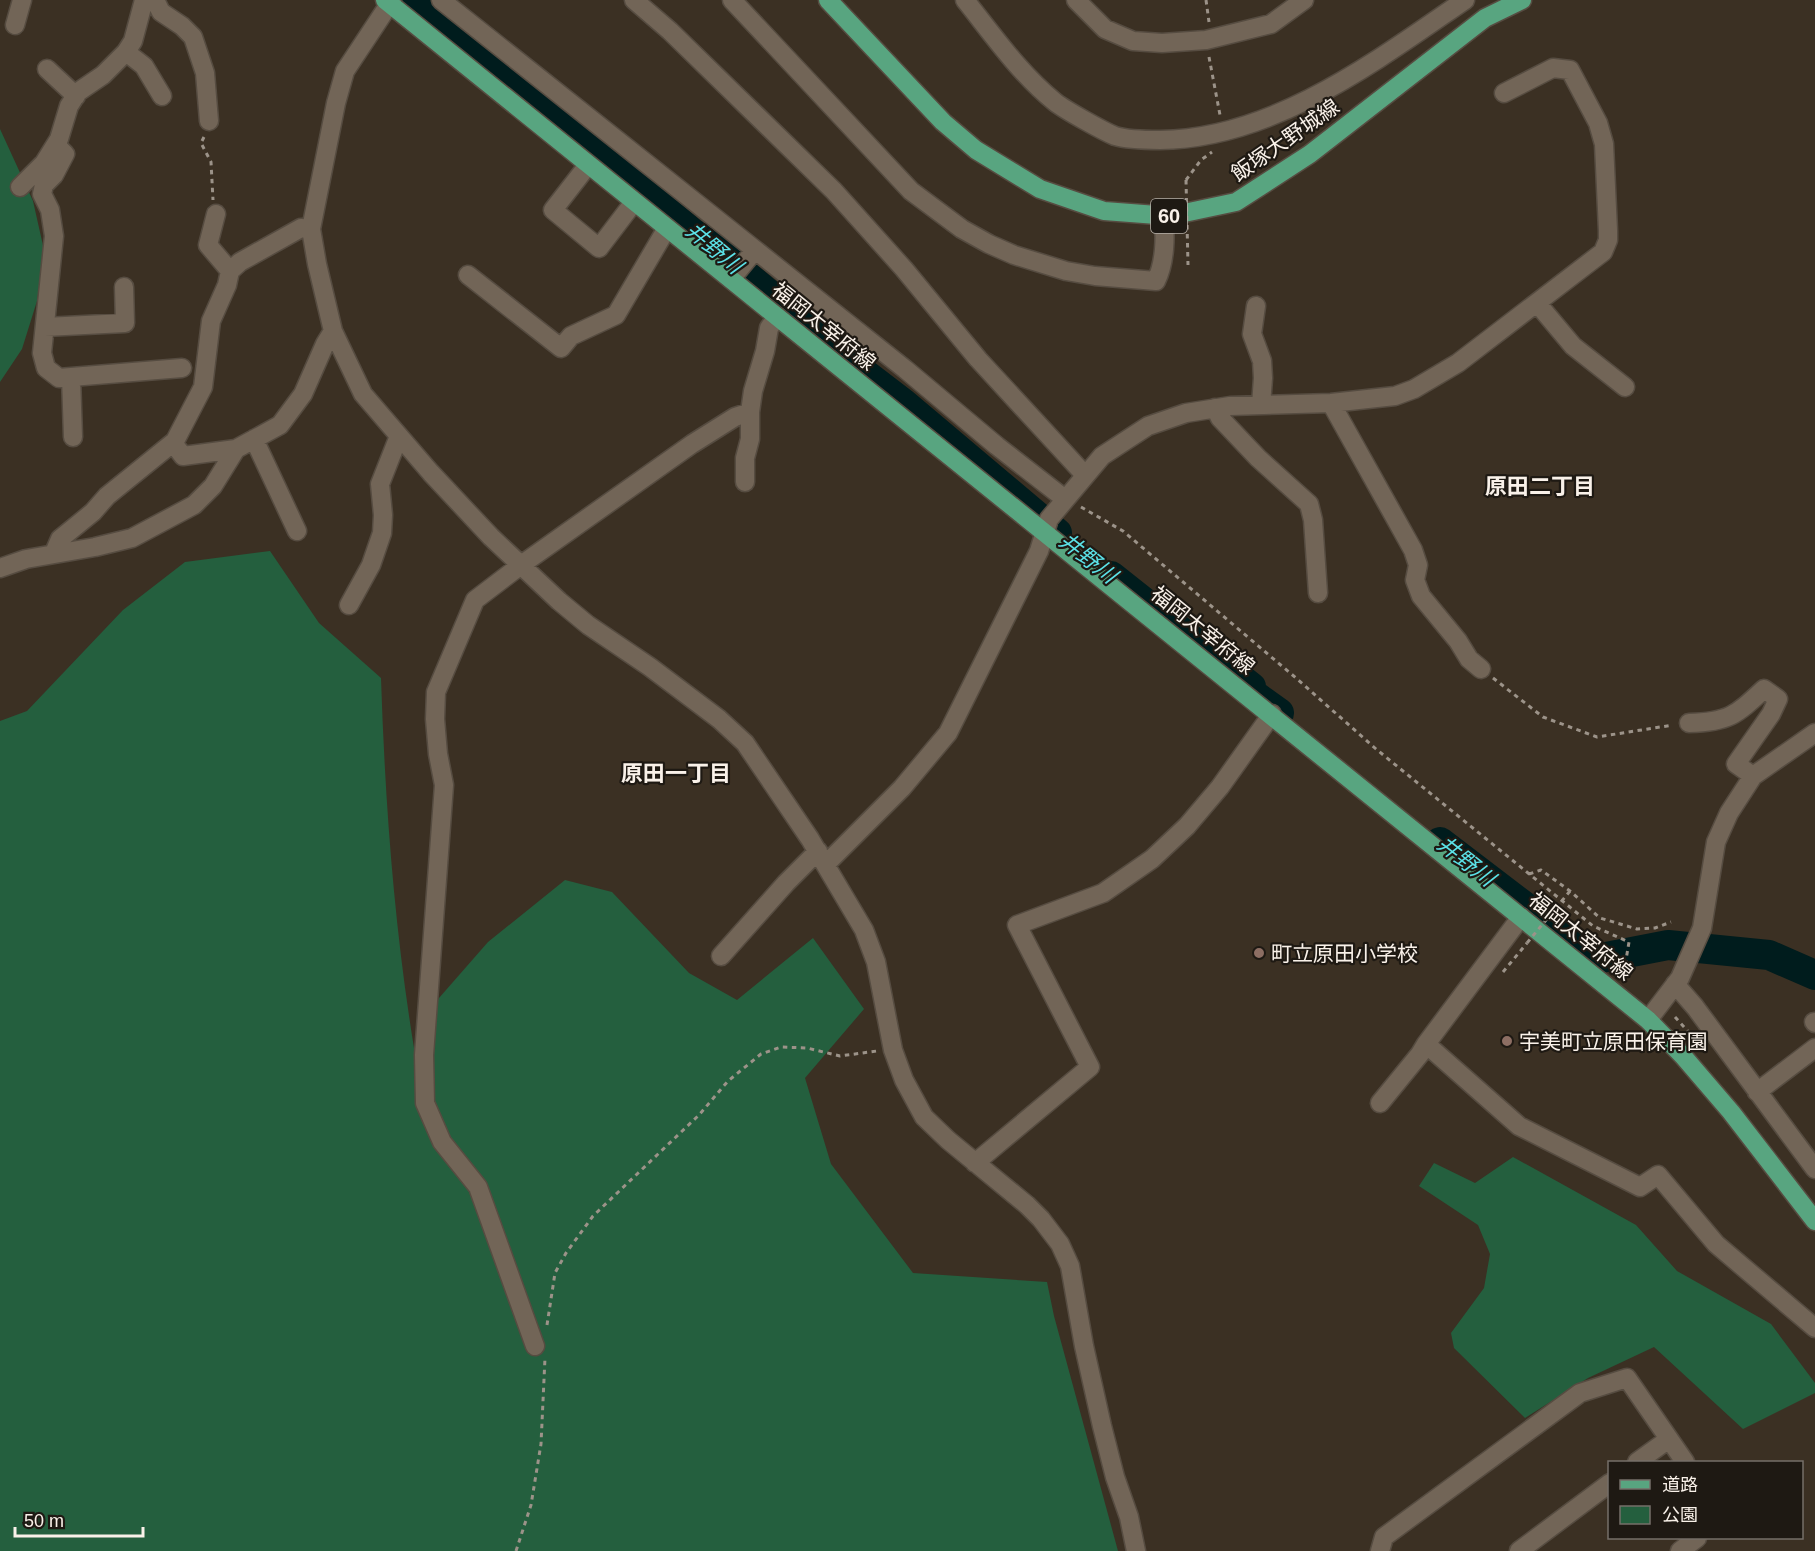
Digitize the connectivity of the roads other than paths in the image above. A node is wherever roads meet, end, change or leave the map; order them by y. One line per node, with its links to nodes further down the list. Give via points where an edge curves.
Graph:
1 (22, 0): 14 (street)
2 (144, 0): 15 (street, via 133,41)
3 (155, 0): 20 (street, via 161,12 193,37 205,73)
4 (441, 0): 29 (street)
5 (634, 0): 51 (street, via 834,191 904,268 978,359)
6 (732, 0): 26 (street, via 911,191 989,244 1066,271 1156,281 1163,252)
7 (828, 0): 26 (main road, 飯塚大野城線 / 60, via 943,122 976,150 1040,189 1104,211)
8 (965, 0): 11 (street, via 1002,47 1056,103 1115,136 1149,140 1181,140 1235,129 1288,108 1345,80)
9 (1076, 0): 10 (street, via 1106,29 1133,41 1162,44 1208,40 1271,24)
10 (1304, 0)
11 (1465, 0)
12 (1522, 0): 26 (main road, 飯塚大野城線 / 60, via 1485,18 1310,154 1236,202)
13 (389, 1): 22 (main road, 福岡太宰府線); 28 (street, via 345,71)
14 (15, 25)
15 (126, 52): 18 (street); 19 (street, via 144,66)
16 (47, 69): 18 (street)
17 (1504, 93): 34 (street, via 1554,68 1570,70 1598,123 1604,144 1608,240 1603,252)
18 (76, 96): 21 (street)
19 (162, 96)
20 (209, 121)
21 (56, 145): 23 (street); 37 (street, via 65,154 42,194 51,210 54,236)
22 (588, 165): 24 (main road, 福岡太宰府線); 24 (street, via 553,210 599,248)
23 (20, 187)
24 (634, 202): 27 (main road, 福岡太宰府線)
25 (216, 214): 30 (street, via 208,245)
26 (1163, 216)
27 (667, 228): 31 (street, via 616,315 571,336 561,348); 32 (main road, 福岡太宰府線)
28 (311, 229): 30 (street, via 302,228); 38 (street)
29 (755, 250): 32 (street); 53 (street)
30 (230, 271): 49 (street, via 211,321 203,387)
31 (468, 275)
32 (733, 277): 36 (main road, 福岡太宰府線)
33 (124, 287): 37 (street, via 125,323)
34 (1537, 303): 41 (street, via 1573,346); 42 (street, via 1458,363 1414,389 1395,396)
35 (1256, 306): 43 (street, via 1252,334 1262,361)
36 (777, 317): 45 (street, via 769,328); 55 (main road, 福岡太宰府線)
37 (45, 327): 40 (street, via 42,353 46,368 59,378)
38 (333, 331): 46 (street, via 363,394); 48 (street, via 303,394 280,425)
39 (182, 368): 40 (street)
40 (70, 377): 47 (street)
41 (1625, 387)
42 (1331, 404): 43 (street); 61 (street, via 1413,550 1418,565 1415,580 1421,596 1469,660)
43 (1261, 405): 44 (street)
44 (1215, 408): 51 (street, via 1148,426 1101,456); 59 (street, via 1258,458 1309,504)
45 (750, 412): 52 (street); 57 (street, via 692,444)
46 (399, 436): 57 (street); 60 (street, via 380,484 382,533)
47 (73, 437)
48 (254, 439): 50 (street); 54 (street)
49 (173, 443): 50 (street, via 183,456); 56 (street, via 60,539)
50 (236, 449): 56 (street, via 213,486 194,505 132,538)
51 (1084, 474): 53 (street)
52 (745, 482)
53 (1065, 499): 55 (street, via 1049,519)
54 (297, 531)
55 (1045, 532): 62 (main road, 福岡太宰府線); 66 (street, via 948,733 902,788)
56 (54, 553): 58 (street)
57 (521, 565): 66 (street, via 588,625 650,667 745,743); 79 (street, via 475,600 436,692 438,754 444,785 424,1065 425,1103 442,1142 478,1187)
58 (0, 568)
59 (1318, 593)
60 (350, 605)
61 (1481, 669)
62 (1272, 714): 67 (main road, 福岡太宰府線); 75 (street, via 1220,787 1152,859 1103,893 1017,925 1090,1067)
63 (1689, 723): 65 (street, via 1712,723 1739,713 1764,689 1778,699 1736,764)
64 (1815, 733): 65 (street)
65 (1753, 777): 69 (street, via 1729,813 1716,842 1702,928)
66 (822, 857): 68 (street, via 786,883); 75 (street, via 864,930 876,962 893,1050 904,1080 924,1117)
67 (1521, 917): 70 (main road, 福岡太宰府線); 72 (street)
68 (721, 956)
69 (1675, 984): 70 (street); 73 (street)
70 (1648, 1020): 77 (main road, 福岡太宰府線, via 1731,1112)
71 (1815, 1048): 73 (street)
72 (1423, 1049): 74 (street); 78 (street, via 1519,1126 1640,1187 1658,1175 1716,1244)
73 (1757, 1092): 76 (street)
74 (1380, 1103)
75 (975, 1163): 85 (street, via 1041,1219 1060,1244 1070,1266 1102,1426)
76 (1815, 1169)
77 (1815, 1221)
78 (1815, 1328)
79 (540, 1349)
80 (1669, 1439): 81 (street); 82 (street); 86 (street, via 1627,1378 1580,1393 1384,1537)
81 (1639, 1461)
82 (1684, 1461)
83 (1608, 1484): 87 (street)
84 (1696, 1539): 88 (street)
85 (1136, 1551)
86 (1380, 1551)
87 (1519, 1551)
88 (1680, 1551)

